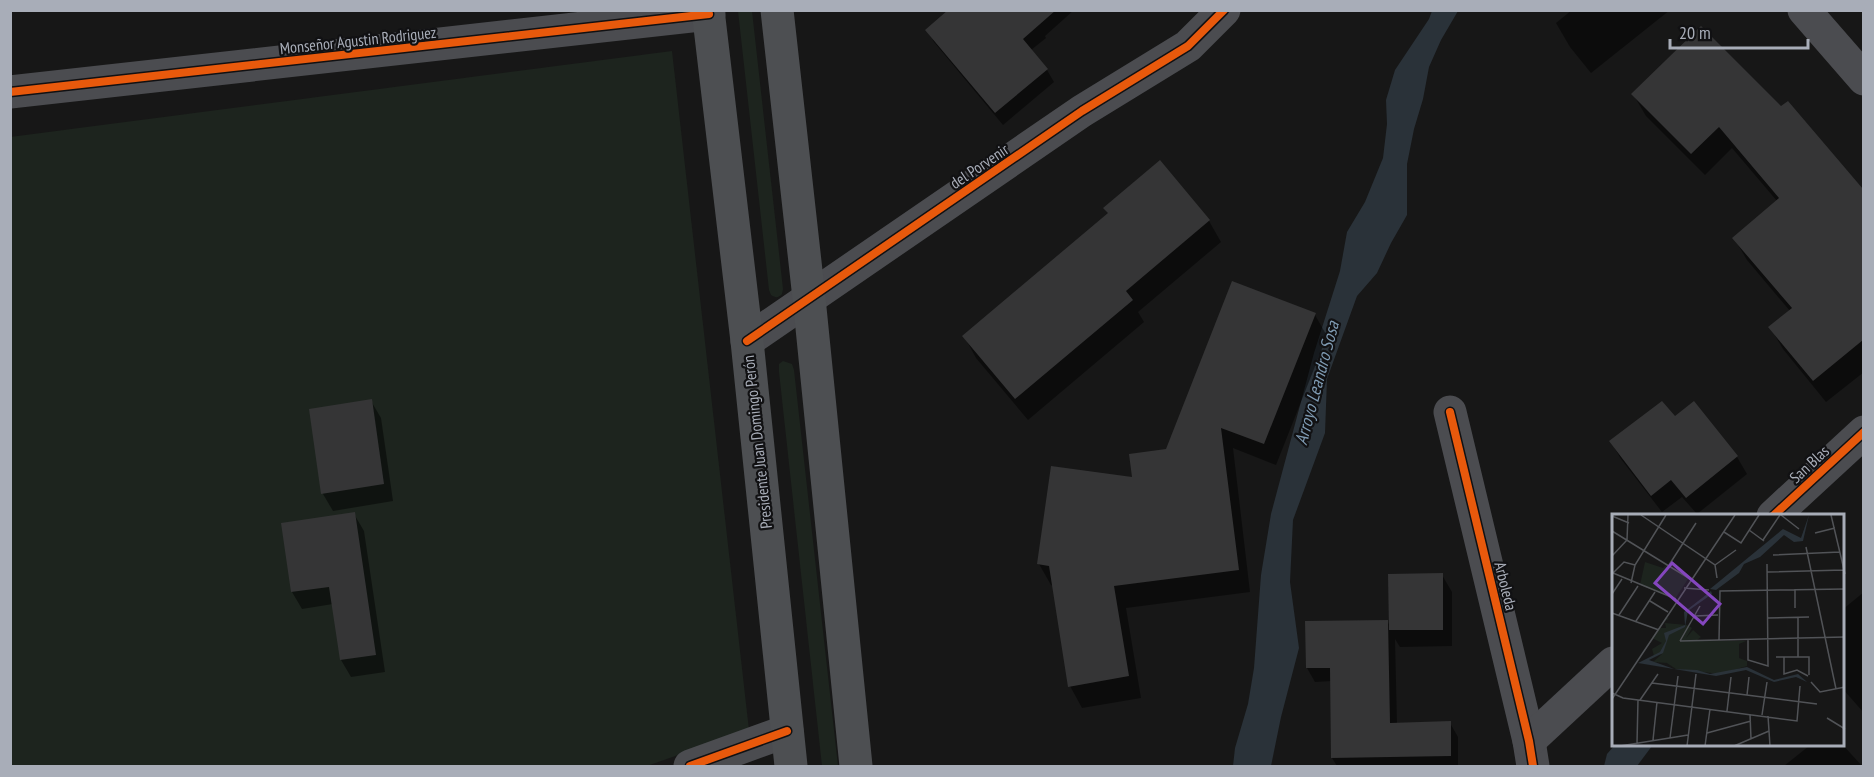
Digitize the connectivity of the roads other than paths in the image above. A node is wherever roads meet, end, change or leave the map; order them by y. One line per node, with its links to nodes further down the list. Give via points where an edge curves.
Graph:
1 (777, 10): 7 (main road)
2 (1224, 10): 7 (street, del Porvenir, via 1188,46 1082,111)
3 (1804, 10): 5 (street)
4 (708, 12): 6 (street, Monseñor Agustin Rodriguez); 8 (main road, Presidente Juan Domingo Perón)
5 (1863, 79)
6 (10, 92)
7 (809, 298): 8 (street, del Porvenir); 17 (main road)
8 (747, 341): 13 (main road, Presidente Juan Domingo Perón)
9 (1450, 412): 14 (street, Arboleda)
10 (1863, 432): 11 (street, San Blas)
11 (1775, 514)
12 (1612, 664): 14 (street)
13 (787, 731): 15 (street); 16 (main road, Presidente Juan Domingo Perón)
14 (1531, 754)
15 (690, 766)
16 (791, 766)
17 (856, 766)

